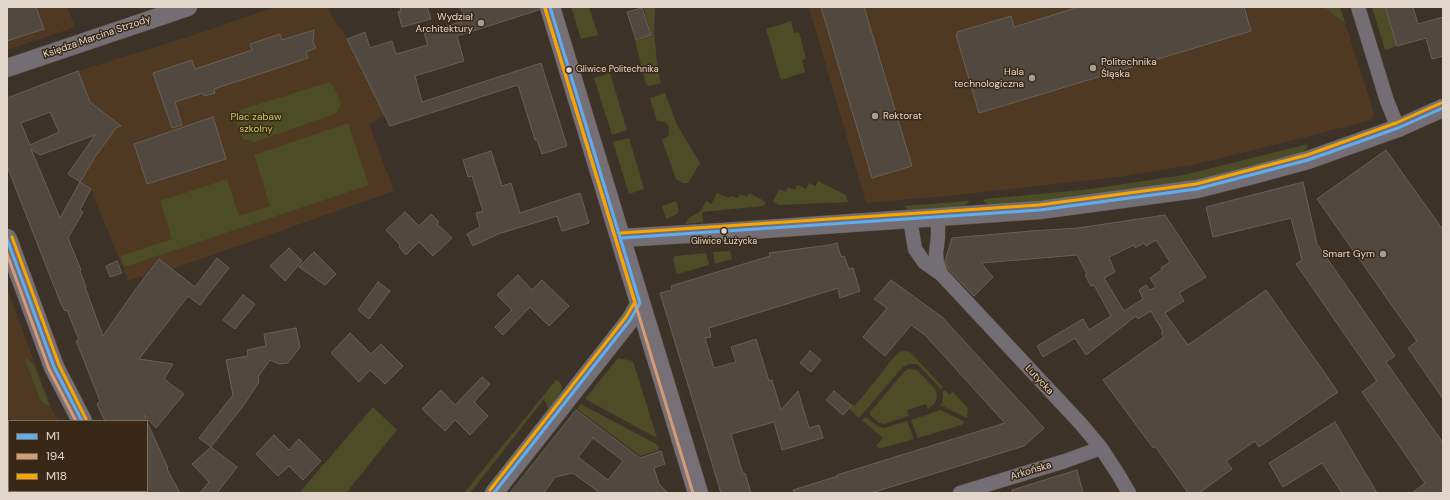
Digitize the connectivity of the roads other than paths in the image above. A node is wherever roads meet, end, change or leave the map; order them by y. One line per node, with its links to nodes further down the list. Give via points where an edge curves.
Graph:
1 (188, 7): 4 (street, Księdza Marcina Strzody)
2 (550, 7): 9 (main road)
3 (1358, 7): 6 (street)
4 (7, 68)
5 (1443, 108): 6 (street)
6 (1398, 128): 7 (street, via 1308,160 1197,189 1040,210)
7 (938, 218): 8 (street); 11 (street, Lutycka, via 936,253)
8 (910, 219): 9 (street); 11 (street, Lutycka, via 915,249 924,262)
9 (621, 238): 12 (main road)
10 (7, 239): 13 (main road, via 54,367)
11 (942, 274): 14 (street, Lutycka)
12 (640, 303): 15 (street, via 634,315); 16 (main road)
13 (81, 420)
14 (1101, 448): 17 (street, Arkońska); 18 (street, Lutycka)
15 (494, 493)
16 (698, 493)
17 (960, 493)
18 (1129, 493)

